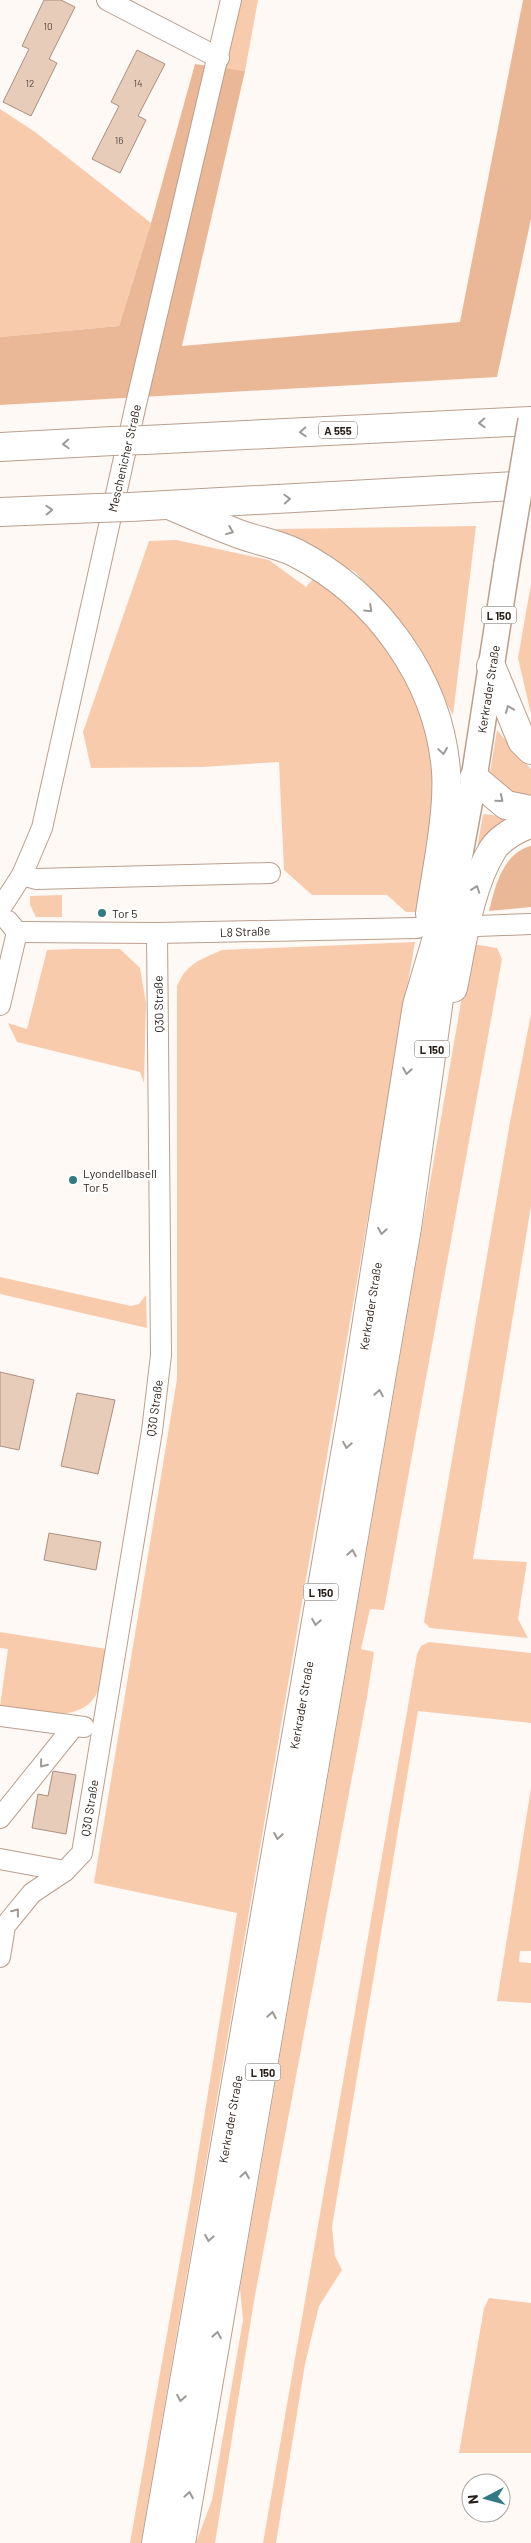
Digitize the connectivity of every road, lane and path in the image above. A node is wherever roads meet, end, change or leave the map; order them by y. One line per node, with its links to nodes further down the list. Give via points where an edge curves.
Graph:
1 (108, 0): 3 (street)
2 (231, 0): 3 (street, Meschenicher Straße)
3 (219, 58): 18 (street, Meschenicher Straße, via 136,404 42,828)
4 (531, 420): 5 (highway, A 555, one-way to 5, bridge); 11 (main road, Kerkrader Straße / L 150, bridge)
5 (0, 447)
6 (531, 485): 7 (highway)
7 (447, 490): 8 (highway); 9 (highway, one-way to 7)
8 (531, 494)
9 (169, 506): 10 (highway, one-way to 9, bridge); 26 (highway, one-way to 26, via 240,535 296,553 321,569 344,585 382,621 404,649 421,680 442,742 446,795)
10 (0, 512)
11 (491, 666): 12 (highway, one-way to 11, via 522,740); 13 (main road, Kerkrader Straße / L 150)
12 (531, 750)
13 (474, 778): 14 (highway, one-way to 14, via 506,805); 16 (main road, Kerkrader Straße / L 150)
14 (531, 810)
15 (531, 824): 27 (highway, one-way to 15, via 475,888 494,848 521,826)
16 (457, 870): 26 (highway, Kerkrader Straße / L 150); 27 (highway, Kerkrader Straße / L 150)
17 (270, 873): 18 (street, via 36,879)
18 (22, 874): 19 (street, Meschenicher Straße)
19 (0, 910): 23 (street)
20 (531, 924): 21 (street)
21 (478, 926)
22 (416, 928): 24 (street, L8 Straße)
23 (17, 932): 24 (street, L8 Straße); 25 (street)
24 (157, 933): 30 (street, Q30 Straße, via 161,1354 152,1431)
25 (0, 1005)
26 (417, 1005): 35 (highway, Kerkrader Straße / L 150, one-way to 35, via 355,1397)
27 (407, 1228): 36 (highway, Kerkrader Straße / L 150, one-way to 27)
28 (0, 1716): 29 (street)
29 (74, 1726): 30 (street); 31 (street, one-way to 31)
30 (101, 1730): 33 (street, Q30 Straße, via 82,1852)
31 (0, 1818)
32 (0, 1859): 33 (street)
33 (65, 1871): 34 (street, Q30 Straße, one-way to 33, via 5,1926 32,1893)
34 (0, 1957)
35 (156, 2543)
36 (181, 2543)

